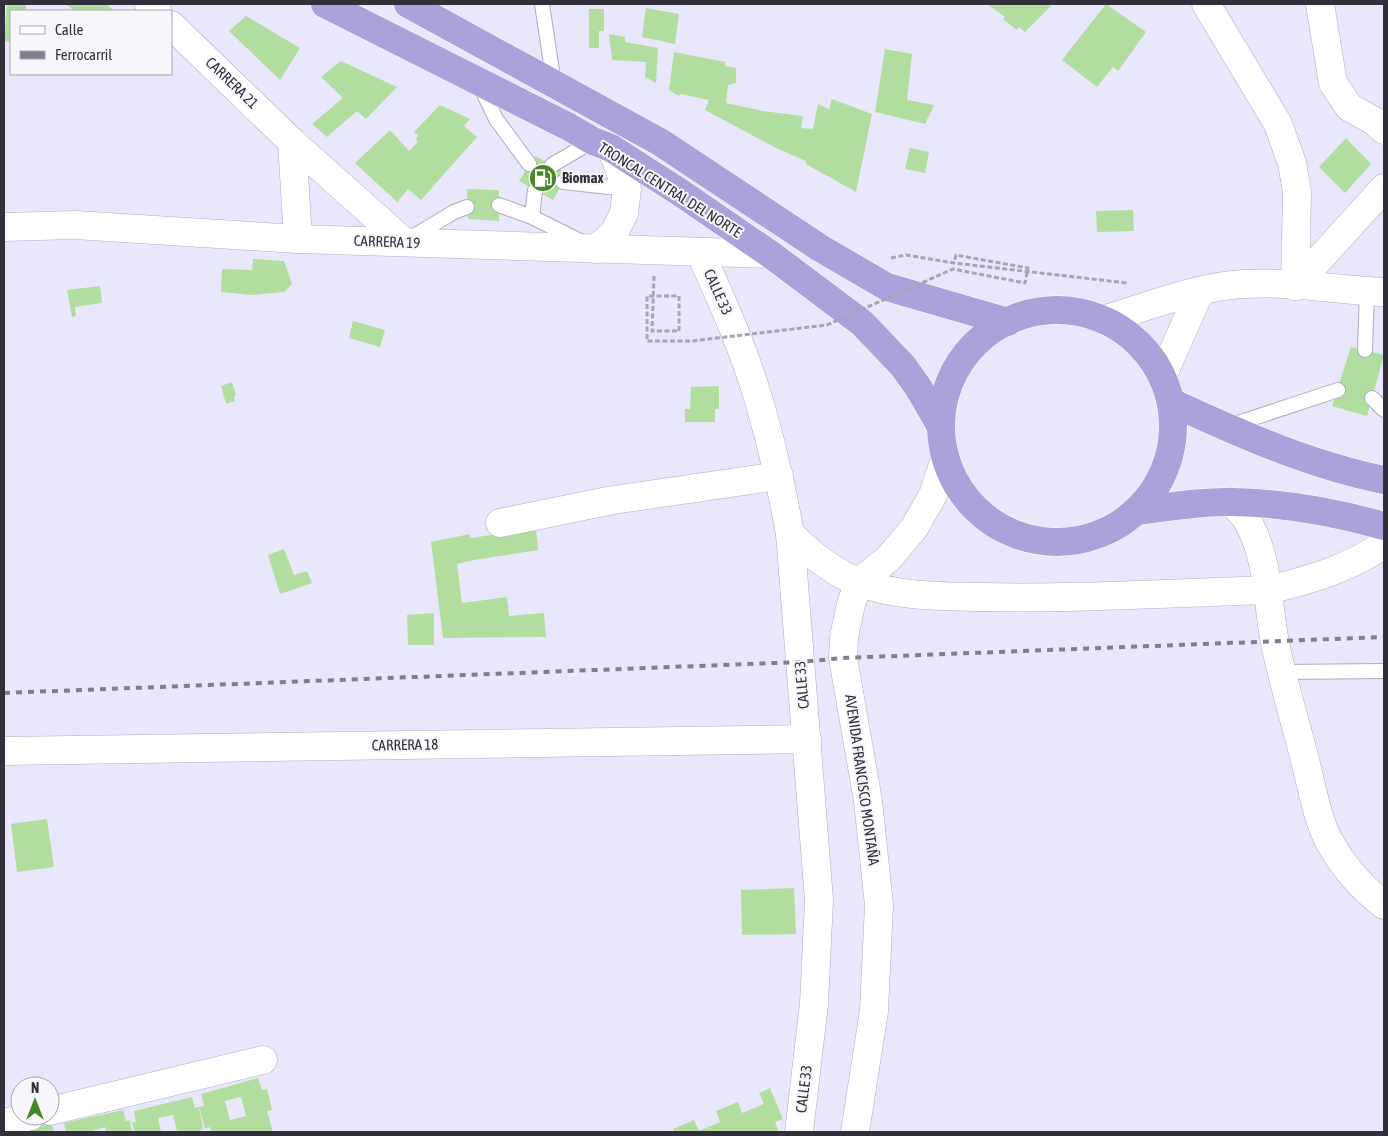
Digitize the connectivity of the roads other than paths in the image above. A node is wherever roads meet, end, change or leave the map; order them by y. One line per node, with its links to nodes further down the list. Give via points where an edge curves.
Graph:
1 (325, 4): 7 (highway, TRONCAL CENTRAL DEL NORTE)
2 (408, 4): 8 (highway)
3 (542, 4): 8 (lane)
4 (1206, 4): 27 (street, via 1278,124 1292,163 1297,192)
5 (1320, 4): 9 (street, via 1333,84 1349,107)
6 (172, 26): 10 (street, CARRERA 21)
7 (477, 80): 11 (highway, TRONCAL CENTRAL DEL NORTE); 12 (lane, via 496,118)
8 (554, 84): 31 (highway, via 660,142 820,248 887,286)
9 (1384, 130)
10 (292, 142): 22 (street); 23 (street, CARRERA 21)
11 (602, 144): 13 (lane); 16 (street); 26 (highway, TRONCAL CENTRAL DEL NORTE)
12 (529, 164)
13 (552, 165)
14 (563, 182): 16 (lane)
15 (1384, 188): 27 (street)
16 (627, 189): 24 (street, via 624,212 614,233)
17 (535, 190): 20 (lane)
18 (499, 205): 20 (lane)
19 (467, 207): 23 (lane)
20 (532, 217): 24 (lane)
21 (4, 227): 22 (street, CARRERA 19, via 75,225)
22 (298, 239): 23 (street, CARRERA 19)
23 (404, 242): 24 (street, CARRERA 19)
24 (596, 249): 25 (street, CARRERA 19)
25 (700, 252): 26 (street, CARRERA 19); 41 (street, CALLE 33, via 739,343 759,400)
26 (770, 254): 38 (highway, TRONCAL CENTRAL DEL NORTE, via 862,323 885,346 918,387)
27 (1295, 286): 28 (street, via 1244,284); 29 (street)
28 (1200, 291): 30 (street); 33 (street)
29 (1375, 292): 32 (lane)
30 (1104, 320): 31 (highway, via 1056,311); 33 (highway, via 1138,343)
31 (1008, 322): 38 (highway, via 977,342 965,356 947,389)
32 (1365, 350)
33 (1162, 377): 36 (highway)
34 (1338, 390): 39 (lane)
35 (1372, 398): 37 (lane)
36 (1171, 402): 39 (highway); 44 (highway, via 1173,442 1168,461 1161,479)
37 (1384, 410)
38 (940, 425): 40 (highway)
39 (1226, 427): 42 (highway, via 1280,449)
40 (945, 459): 44 (highway, via 967,500 984,517 1004,530 1026,538 1050,542 1097,536); 49 (street, via 933,495 914,528 889,558)
41 (779, 476): 45 (street, via 613,500); 47 (street, CALLE 33)
42 (1384, 480)
43 (1231, 502): 44 (highway); 46 (highway, via 1310,509); 50 (street, via 1247,520 1258,541)
44 (1137, 511)
45 (500, 523)
46 (1384, 526)
47 (790, 534): 49 (street, via 832,569); 53 (street, CALLE 33)
48 (1384, 544): 50 (street, via 1338,570)
49 (859, 582): 50 (street, via 903,592 1011,598); 59 (street, AVENIDA FRANCISCO MONTAÑA, via 844,637 843,658 868,801 879,905 874,1011)
50 (1268, 590): 52 (street)
51 (1384, 671): 52 (lane)
52 (1282, 672): 55 (street, via 1328,841 1345,869)
53 (807, 739): 54 (street, CARRERA 18); 58 (street, CALLE 33, via 820,900 814,1004)
54 (4, 751)
55 (1384, 905)
56 (263, 1060): 57 (street)
57 (60, 1110)
58 (799, 1132)
59 (855, 1132)

